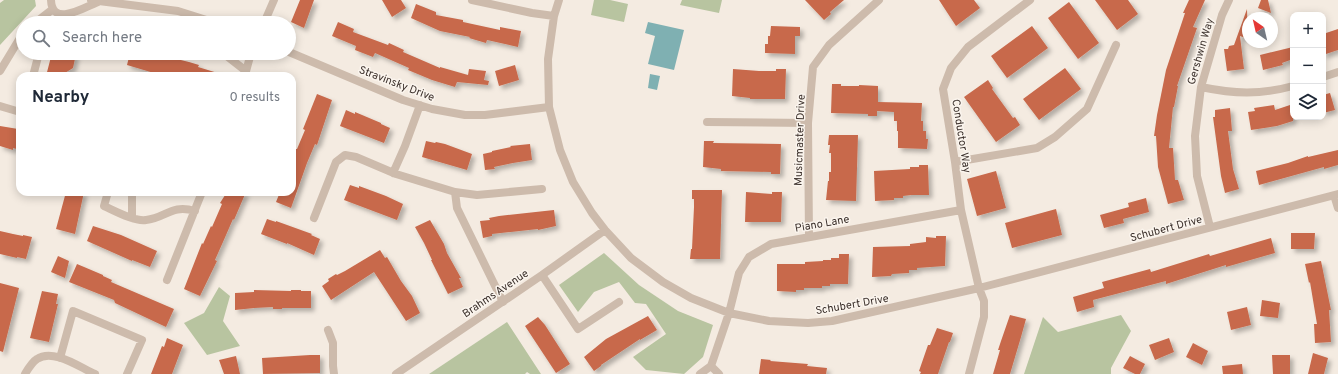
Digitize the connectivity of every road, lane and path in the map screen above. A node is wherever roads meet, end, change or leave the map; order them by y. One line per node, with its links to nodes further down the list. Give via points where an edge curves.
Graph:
1 (51, 0): 9 (street)
2 (274, 0): 12 (street)
3 (472, 0): 13 (street)
4 (559, 0): 13 (street, Schubert Drive)
5 (879, 0): 33 (street, Musicmaster Drive, via 829,45 813,67)
6 (1030, 0): 34 (street, Conductor Way, via 968,47 951,68 943,89)
7 (1229, 0): 26 (street, Gershwin Way, via 1222,15)
8 (95, 1): 9 (street, via 72,14 57,13); 11 (street, via 178,11)
9 (53, 9): 10 (street)
10 (44, 16)
11 (194, 16)
12 (267, 16)
13 (554, 16): 30 (street, Schubert Drive, via 548,59)
14 (16, 45): 20 (street)
15 (1116, 45): 34 (street, via 1088,109 1055,137 1037,148)
16 (296, 55): 28 (street, Stravinsky Drive)
17 (37, 60): 21 (street)
18 (231, 60): 22 (street)
19 (249, 60): 23 (street)
20 (0, 71)
21 (34, 72)
22 (244, 72)
23 (246, 72)
24 (1338, 72): 25 (street)
25 (1326, 76)
26 (1201, 87): 27 (street, via 1249,94); 47 (street, Gershwin Way, via 1195,136 1197,176)
27 (1290, 87)
28 (420, 105): 30 (street, Stravinsky Drive, via 465,115); 35 (street)
29 (0, 106): 31 (street)
30 (549, 107): 48 (street, Schubert Drive, via 560,150 573,182)
31 (16, 111)
32 (707, 122): 33 (street)
33 (808, 123): 49 (street, Musicmaster Drive)
34 (955, 162): 44 (street, Conductor Way)
35 (392, 173): 37 (street); 46 (street, via 356,157 345,155 336,162)
36 (542, 189): 37 (street, via 477,195)
37 (456, 192): 53 (street, via 457,208)
38 (1336, 194): 42 (street); 47 (street, Schubert Drive)
39 (107, 196): 45 (street, via 104,206)
40 (132, 196): 45 (street)
41 (200, 196): 43 (street)
42 (1338, 208)
43 (195, 210): 45 (street, via 185,208 171,211 145,221); 51 (street)
44 (961, 210): 49 (street, Piano Lane); 52 (street, Conductor Way)
45 (132, 218)
46 (314, 218)
47 (1210, 227): 52 (street, Schubert Drive)
48 (605, 230): 50 (street, Brahms Avenue); 55 (street, Schubert Drive, via 631,258 663,282 691,298)
49 (809, 237): 55 (street, Piano Lane, via 771,244 749,257 739,274)
50 (542, 275): 53 (street, Brahms Avenue); 54 (street, via 578,330)
51 (167, 280)
52 (979, 288): 55 (street, Schubert Drive, via 832,321 769,321); 66 (street, Conductor Way, via 984,302 984,317)
53 (502, 302): 63 (street, Brahms Avenue)
54 (619, 302)
55 (729, 313): 58 (street, Piano Lane)
56 (328, 330): 62 (street, via 333,343)
57 (60, 358): 59 (street, via 48,355 36,359); 60 (street); 61 (street, via 73,311 142,340)
58 (711, 366): 64 (street); 65 (street)
59 (25, 374)
60 (95, 374)
61 (127, 374)
62 (334, 374)
63 (396, 374)
64 (700, 374)
65 (719, 374)
66 (969, 374)

